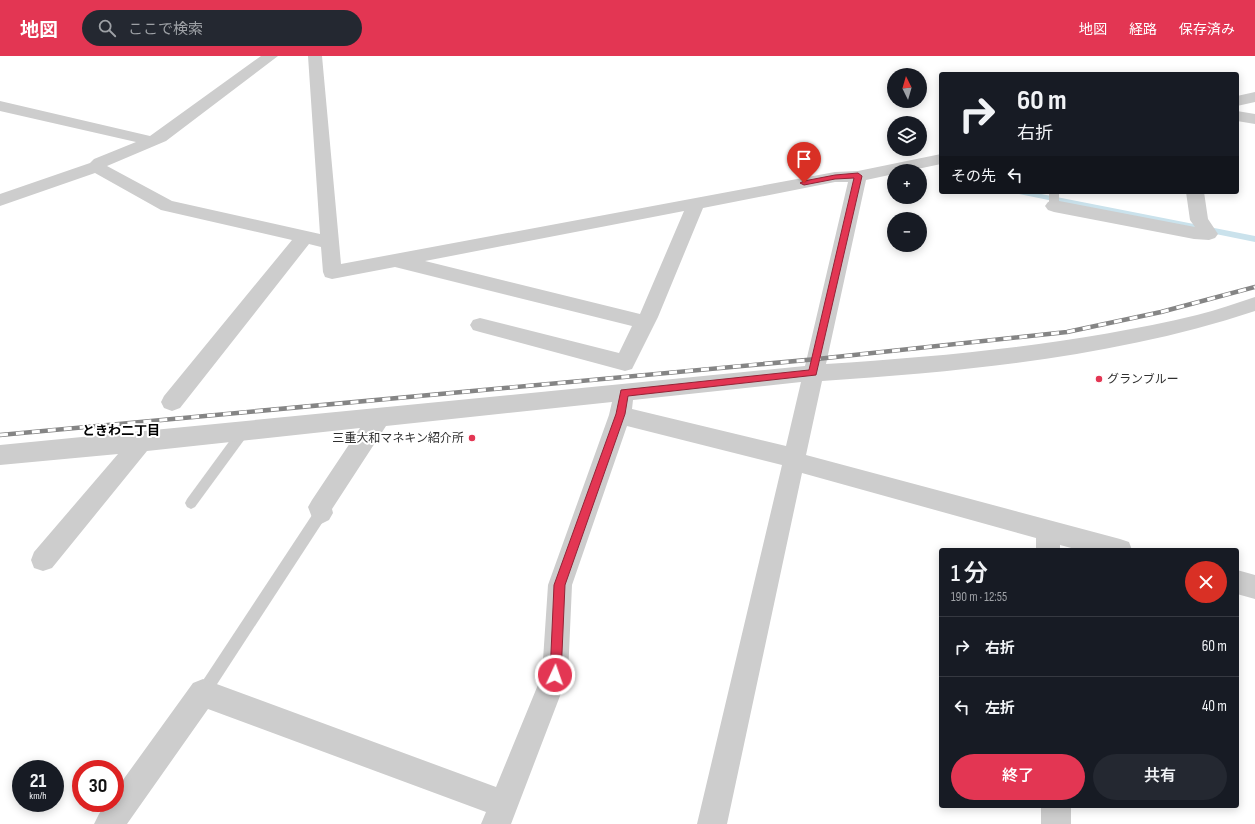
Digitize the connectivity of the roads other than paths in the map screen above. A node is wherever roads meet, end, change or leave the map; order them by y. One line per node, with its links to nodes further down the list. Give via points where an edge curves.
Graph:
1 (272, 56): 8 (street)
2 (314, 56): 17 (street)
3 (1255, 97): 4 (street)
4 (1239, 101)
5 (0, 106): 8 (street)
6 (1239, 116): 7 (street)
7 (1255, 119)
8 (152, 142): 10 (street, via 100,163)
9 (939, 159): 11 (street)
10 (96, 167): 14 (street); 16 (street, via 167,206)
11 (858, 176): 15 (street, via 835,177); 22 (street)
12 (1196, 194): 13 (street, via 1204,227 1194,233)
13 (1054, 197)
14 (0, 200)
15 (696, 204): 18 (street); 20 (street)
16 (304, 238): 17 (street); 23 (street)
17 (328, 242): 18 (street, via 332,272)
18 (395, 261): 20 (street)
19 (1255, 304): 22 (street, via 1198,322 1079,346 910,367)
20 (644, 322): 21 (street, via 625,363)
21 (480, 325)
22 (813, 373): 24 (street); 29 (street)
23 (172, 402)
24 (622, 404): 25 (street); 29 (street); 39 (street, via 560,585 555,675)
25 (380, 417): 26 (street); 31 (street, via 320,507)
26 (243, 432): 27 (street); 30 (lane)
27 (141, 442): 28 (street); 34 (street)
28 (0, 455)
29 (794, 460): 32 (street); 41 (street)
30 (191, 503)
31 (321, 513): 37 (lane)
32 (1048, 540): 33 (street)
33 (1106, 548)
34 (43, 560)
35 (1239, 583): 36 (street)
36 (1255, 587)
37 (202, 693): 39 (street); 40 (street)
38 (1056, 808): 42 (street)
39 (500, 814)
40 (109, 824)
41 (712, 824)
42 (1056, 824)

